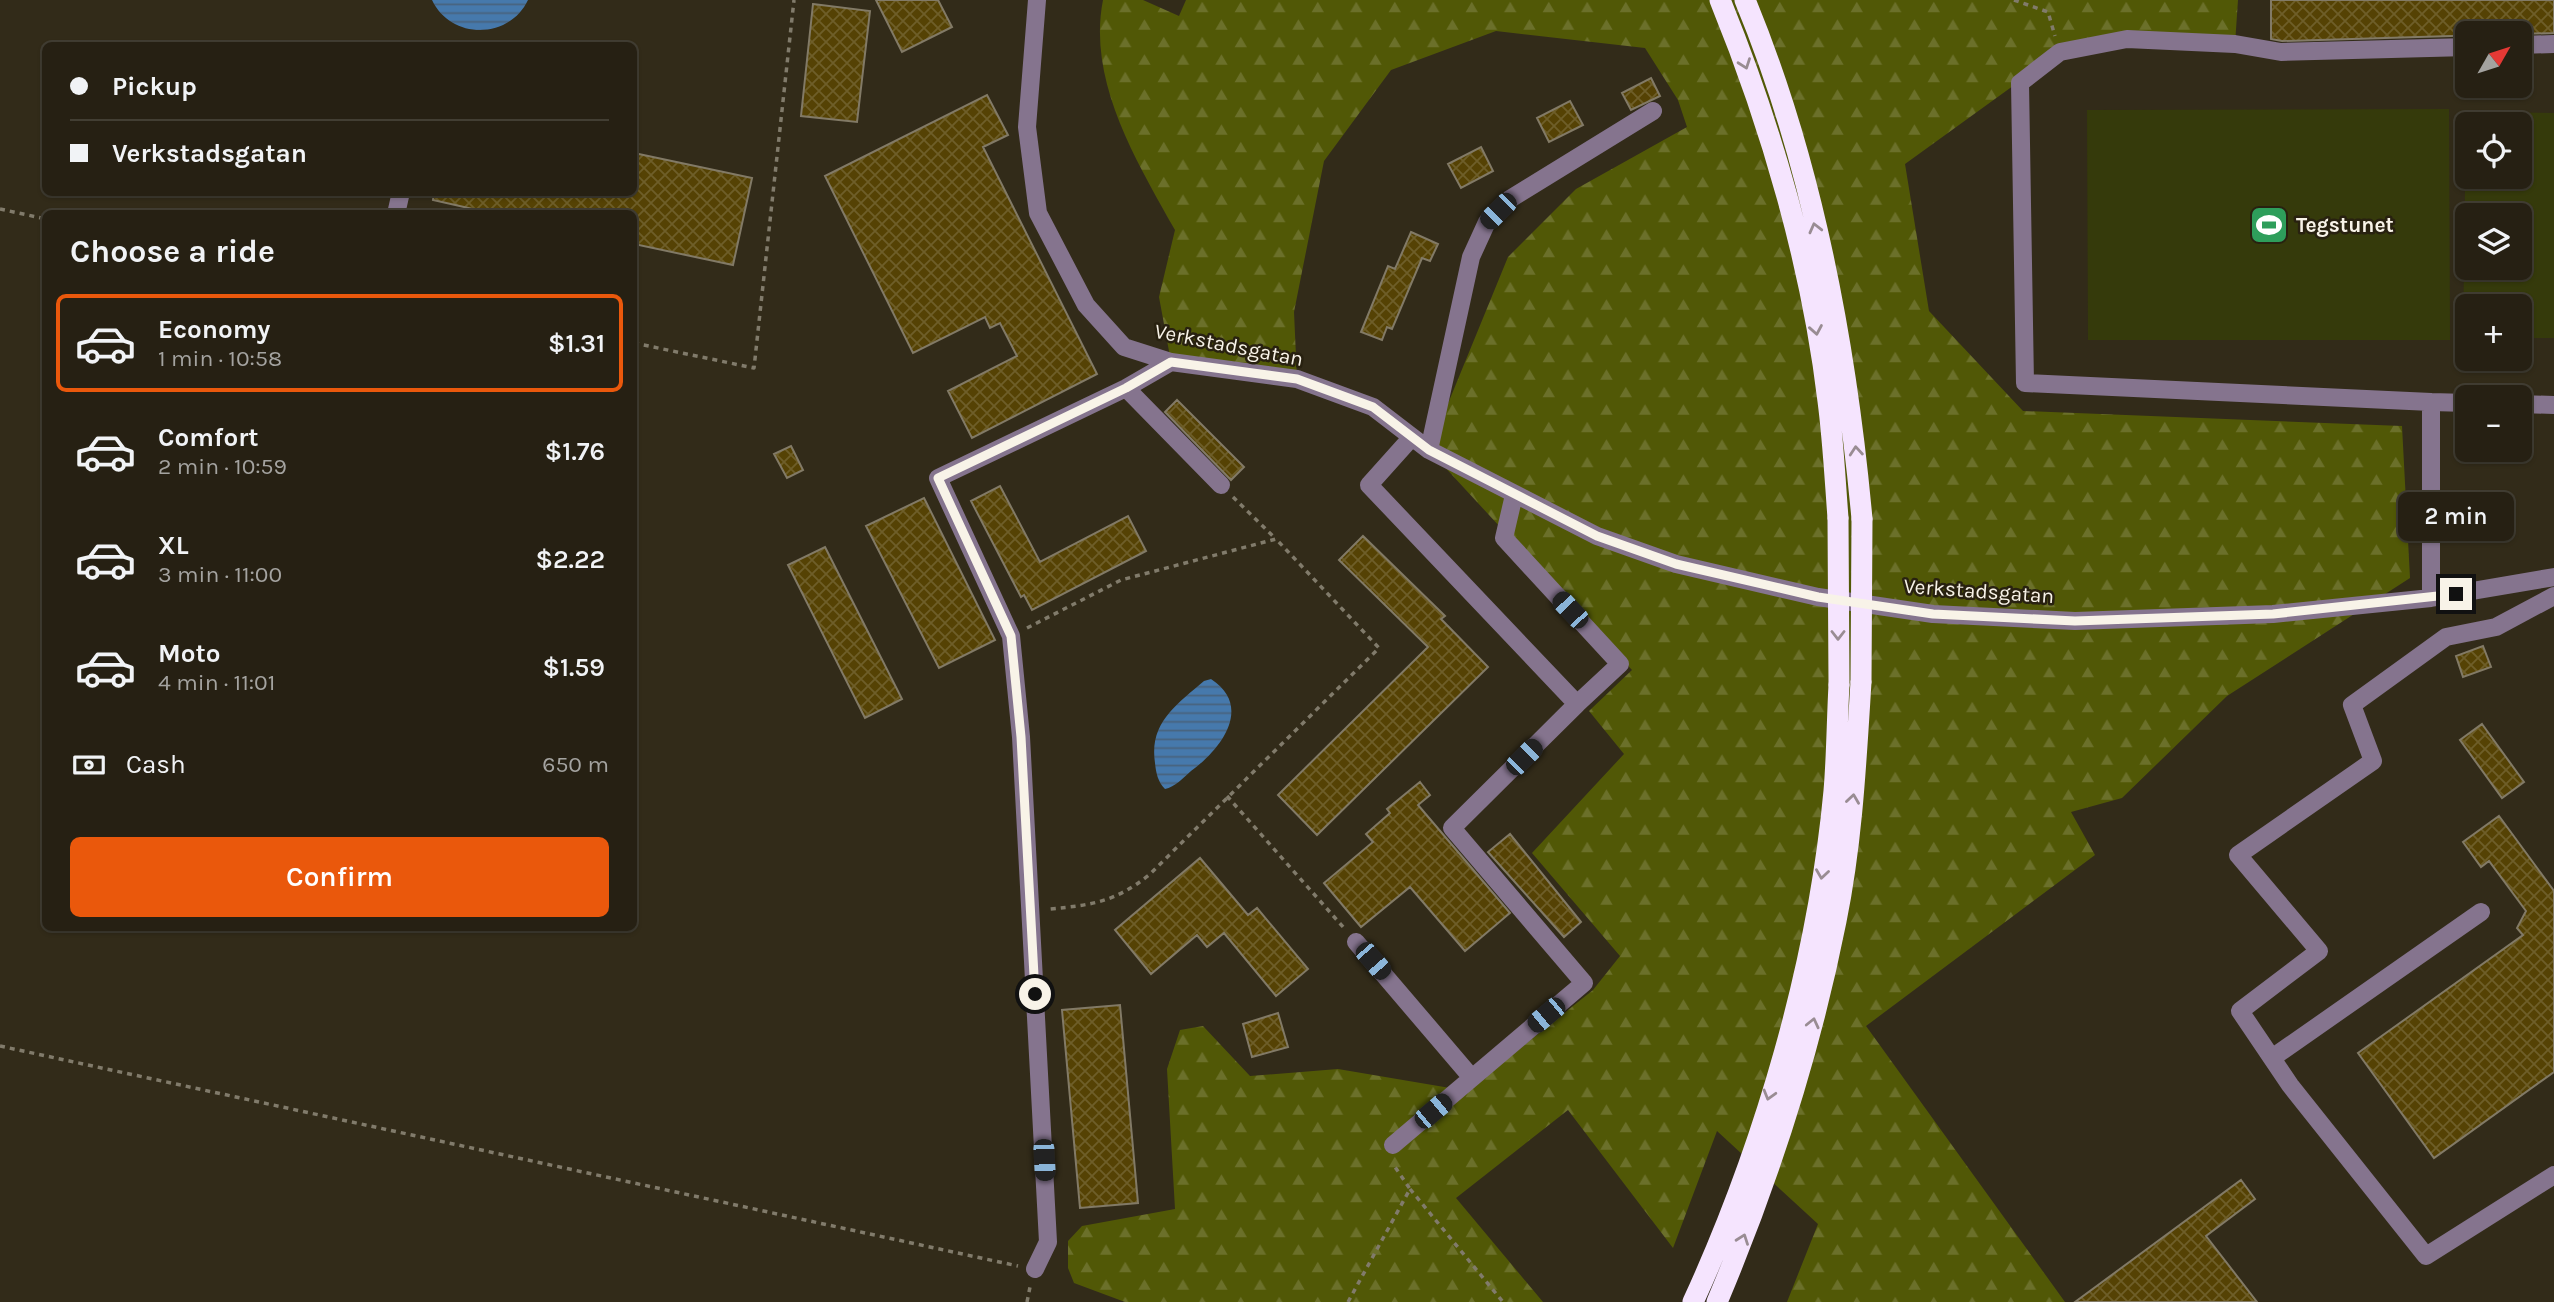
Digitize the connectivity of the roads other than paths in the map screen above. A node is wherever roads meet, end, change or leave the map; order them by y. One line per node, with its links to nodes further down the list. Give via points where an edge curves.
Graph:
1 (1037, 0): 8 (street, Verkstadsgatan, via 1027,127 1038,213 1086,305 1124,347)
2 (1720, 0): 29 (highway, one-way to 29, bridge, via 1746,65 1808,286 1828,400 1838,518 1839,685 1833,791 1803,979 1738,1190)
3 (1745, 0): 30 (highway, one-way to 3, bridge, via 1788,1115 1811,1032 1837,918 1855,785 1861,682 1862,519 1852,412 1828,279 1791,127)
4 (2554, 44): 5 (street)
5 (2532, 45)
6 (2455, 47): 10 (street, via 2281,52 2235,44 2127,39 2060,52 2020,83 2025,383)
7 (1653, 111): 15 (street, via 1510,199 1487,222 1471,257)
8 (1171, 362): 9 (street); 14 (street, Verkstadsgatan, via 1297,379 1373,407)
9 (1126, 388): 16 (street); 28 (street, via 938,478 1011,636 1021,737 1048,1242)
10 (2431, 402): 11 (street); 20 (street)
11 (2455, 403)
12 (2532, 404): 13 (street)
13 (2554, 405)
14 (1412, 438): 15 (street, Verkstadsgatan); 21 (street, via 1369,485)
15 (1429, 450): 17 (street, Verkstadsgatan)
16 (1221, 485)
17 (1514, 495): 20 (street, Verkstadsgatan, via 1597,536 1676,564 1818,597 1933,614 2075,621 2273,614); 21 (street, via 1504,538 1620,664)
18 (2554, 577): 20 (street, Verkstadsgatan)
19 (2554, 596): 24 (street, via 2496,626 2446,637 2351,705 2373,761 2238,855 2319,951 2241,1010)
20 (2431, 598)
21 (1577, 704): 25 (street, via 1452,828 1584,983)
22 (2481, 912): 24 (street)
23 (1356, 942): 25 (street)
24 (2273, 1058): 27 (street, via 2426,1256)
25 (1472, 1078): 26 (street)
26 (1393, 1144)
27 (2554, 1175)
28 (1035, 1269)
29 (1693, 1302)
30 (1717, 1302)

